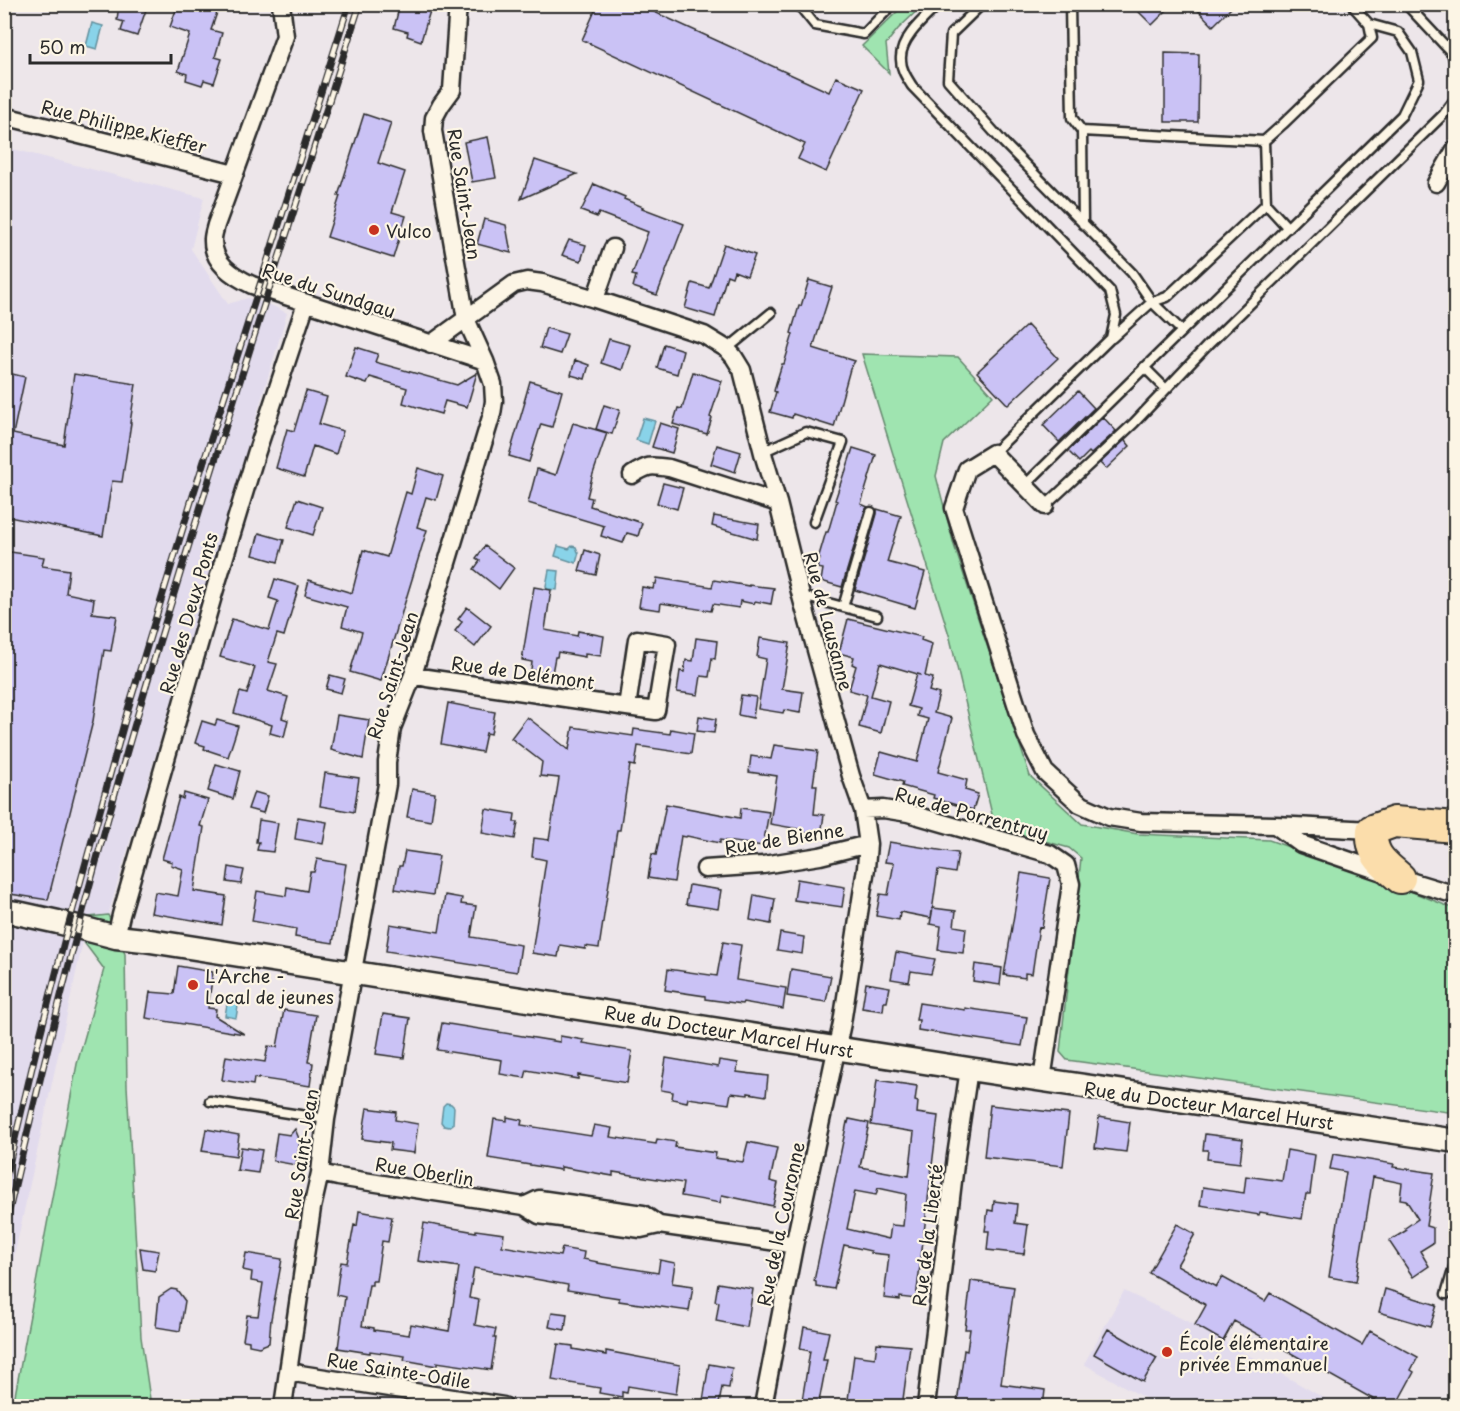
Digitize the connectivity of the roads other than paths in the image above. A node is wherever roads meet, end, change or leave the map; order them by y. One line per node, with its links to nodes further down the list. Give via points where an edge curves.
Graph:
1 (281, 4): 17 (street, Rue du Sundgau, via 285,36)
2 (458, 4): 27 (street, Rue Saint-Jean, via 452,90 434,118 433,131)
3 (798, 4): 4 (lane, via 815,25 864,34)
4 (893, 4)
5 (939, 4): 29 (lane, via 908,37 900,58 904,74 1110,291 1116,315)
6 (982, 4): 20 (lane, via 951,34 948,80)
7 (1070, 4): 14 (lane, via 1072,118)
8 (1351, 4): 10 (lane)
9 (1406, 4): 11 (lane, via 1452,53)
10 (1369, 24): 15 (lane, via 1372,38); 21 (lane, via 1398,32 1412,52 1419,80 1402,115)
11 (1455, 65)
12 (1455, 98): 34 (lane, via 1444,114)
13 (4, 116): 17 (street, Rue Philippe Kieffer)
14 (1082, 131): 15 (lane); 20 (lane)
15 (1264, 141): 19 (lane)
16 (1455, 148): 18 (street)
17 (234, 174): 25 (street, Rue du Sundgau, via 216,225 215,254 238,279)
18 (1436, 183)
19 (1266, 204): 21 (lane); 24 (lane, via 1167,297)
20 (1083, 224): 24 (lane, via 1132,273)
21 (1288, 228): 28 (lane)
22 (613, 248): 23 (street)
23 (595, 299): 27 (street, Rue de Lausanne, via 527,281 514,284); 31 (street, Rue de Lausanne, via 704,335)
24 (1152, 302): 28 (lane); 29 (lane)
25 (306, 303): 30 (street, Rue du Sundgau); 57 (street, Rue des Deux Ponts, via 214,589)
26 (771, 313): 31 (lane)
27 (466, 319): 30 (street, Rue de Lausanne); 32 (street, Rue Saint-Jean)
28 (1181, 330): 33 (lane)
29 (1111, 338): 36 (lane)
30 (431, 344): 32 (street, Rue du Sundgau)
31 (727, 349): 35 (street, Rue de Lausanne, via 742,370)
32 (485, 361): 46 (street, Rue Saint-Jean, via 493,384 492,414)
33 (1144, 367): 34 (lane); 38 (lane)
34 (1166, 389): 40 (lane)
35 (762, 452): 39 (street, Rue de Lausanne); 42 (lane, via 806,432 843,442)
36 (993, 453): 38 (street); 49 (street, via 967,469 954,508 1026,735 1045,772 1080,804 1109,817 1141,822)
37 (632, 475): 39 (street, via 653,465 669,468)
38 (1024, 485): 40 (street)
39 (778, 503): 43 (street, Rue de Lausanne)
40 (1045, 506)
41 (871, 512): 44 (lane)
42 (814, 522)
43 (801, 596): 44 (lane); 48 (street, Rue de Lausanne)
44 (843, 607): 45 (lane)
45 (877, 616)
46 (413, 675): 47 (street, Rue de Delémont); 58 (street, Rue Saint-Jean, via 392,728 387,784)
47 (627, 707)
48 (863, 810): 52 (street, Rue de Lausanne); 61 (street, Rue de Porrentruy, via 908,813 1050,854 1066,866 1071,884)
49 (1275, 825): 51 (street); 54 (street, via 1301,844)
50 (1455, 827): 51 (highway, via 1394,822)
51 (1372, 830): 54 (highway, via 1375,854)
52 (868, 844): 53 (street, Rue de Bienne, via 762,865); 59 (street, Rue de Lausanne)
53 (705, 869)
54 (1400, 878): 55 (street)
55 (1455, 895)
56 (4, 911): 57 (street, Rue du Docteur Marcel Hurst)
57 (116, 937): 58 (street, Rue du Docteur Marcel Hurst)
58 (352, 972): 59 (street, Rue du Docteur Marcel Hurst); 63 (street, Rue Saint-Jean)
59 (837, 1049): 60 (street, Rue du Docteur Marcel Hurst); 66 (street, Rue de la Couronne)
60 (969, 1069): 61 (street, Rue du Docteur Marcel Hurst); 73 (street, Rue de la Liberté)
61 (1042, 1080): 64 (street, Rue du Docteur Marcel Hurst)
62 (210, 1101): 63 (lane)
63 (326, 1119): 65 (street, Rue Saint-Jean)
64 (1455, 1141)
65 (320, 1173): 66 (street, Rue Oberlin, via 524,1206 539,1199 643,1214 659,1225); 69 (street, Rue Saint-Jean)
66 (794, 1246): 72 (street, Rue de la Couronne)
67 (1455, 1260): 68 (lane)
68 (1446, 1294)
69 (289, 1371): 70 (street, Rue Saint-Jean); 71 (street, Rue Sainte-Odile)
70 (283, 1407)
71 (504, 1407)
72 (763, 1407)
73 (926, 1407)

